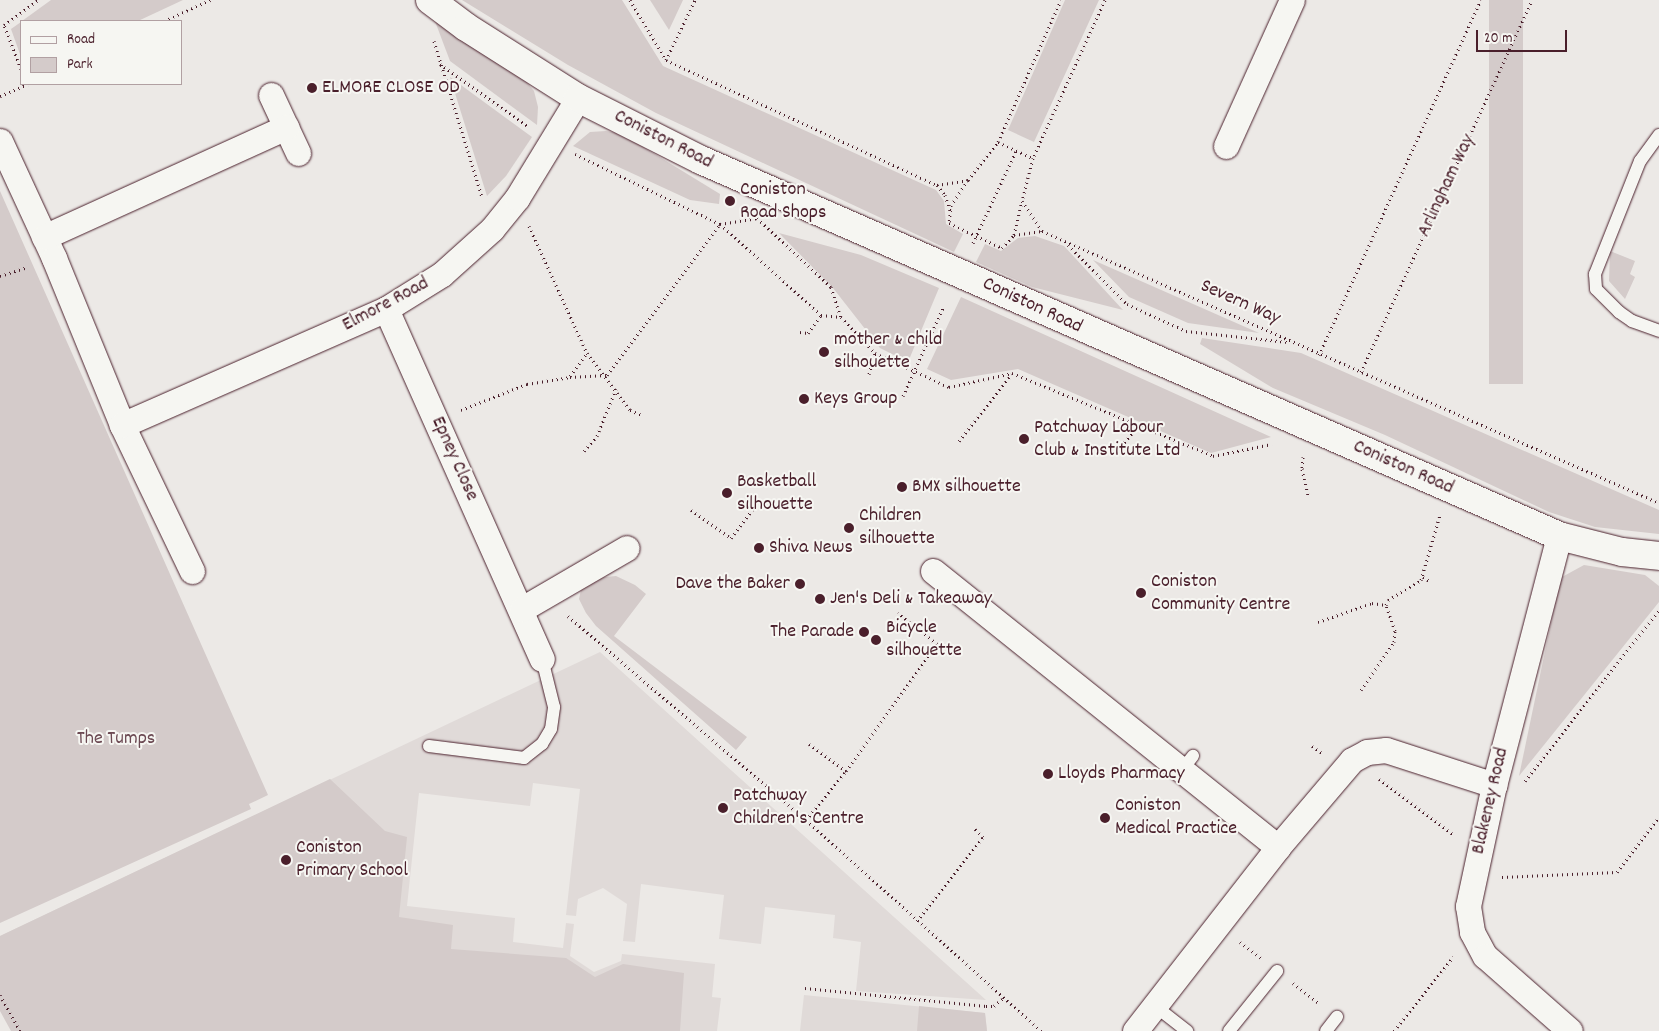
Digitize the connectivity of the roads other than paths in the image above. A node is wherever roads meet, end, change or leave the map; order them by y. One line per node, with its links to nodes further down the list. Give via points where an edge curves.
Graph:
1 (430, 0): 4 (street, Coniston Road, via 466,27)
2 (1292, 0): 8 (street)
3 (270, 95): 5 (street)
4 (578, 98): 11 (street, Elmore Road, via 517,198 492,229 442,274); 14 (street, Coniston Road, via 701,160)
5 (286, 126): 9 (street); 10 (street)
6 (1659, 135): 12 (lane, via 1640,161 1595,274 1596,289 1619,312 1632,321)
7 (0, 141): 10 (street)
8 (1226, 146)
9 (298, 153)
10 (44, 237): 13 (street)
11 (386, 309): 13 (street, Elmore Road); 19 (street, Epney Close)
12 (1659, 331)
13 (122, 425): 17 (street)
14 (1560, 536): 16 (street, Coniston Road, via 1622,552); 22 (street, Blakeney Road)
15 (627, 548): 19 (street)
16 (1659, 556)
17 (192, 571)
18 (933, 571): 23 (street, via 1187,763)
19 (522, 609): 20 (street, Epney Close)
20 (542, 659): 21 (lane, via 554,707 551,729 542,744 524,758)
21 (429, 746)
22 (1494, 784): 23 (street, via 1386,750 1367,752 1352,760); 31 (street, Blakeney Road, via 1468,906 1472,932 1485,956)
23 (1278, 847): 25 (street)
24 (1277, 971): 29 (lane)
25 (1155, 1006): 27 (street); 28 (lane)
26 (1337, 1016): 30 (lane)
27 (1135, 1031)
28 (1187, 1031)
29 (1229, 1031)
30 (1326, 1031)
31 (1570, 1031)

